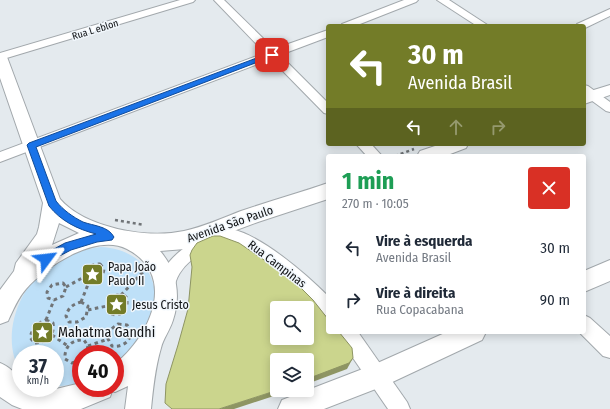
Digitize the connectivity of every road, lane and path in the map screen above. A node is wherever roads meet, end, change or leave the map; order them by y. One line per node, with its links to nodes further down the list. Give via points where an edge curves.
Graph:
1 (190, 0): 11 (street, Rua L eblon)
2 (219, 0): 10 (street)
3 (413, 0): 6 (street)
4 (442, 0): 7 (street)
5 (610, 12): 8 (street)
6 (351, 24)
7 (481, 24)
8 (585, 24)
9 (326, 34): 10 (street)
10 (272, 55): 14 (street); 16 (street)
11 (0, 57): 16 (street)
12 (610, 90): 13 (street)
13 (587, 94): 15 (street)
14 (326, 108)
15 (610, 108)
16 (31, 145): 21 (street); 23 (street)
17 (365, 146): 19 (street)
18 (454, 146): 20 (street)
19 (373, 154)
20 (432, 154)
21 (0, 157)
22 (326, 192): 27 (street, Avenida São Paulo, via 185,240)
23 (52, 203): 25 (street, via 70,220 83,226 100,231); 34 (street, via 45,238)
24 (150, 228): 25 (path, via 130,222)
25 (110, 229): 27 (street); 34 (street, via 97,238 69,246 37,265)
26 (241, 238): 35 (street, Avenida São Paulo, via 228,236 201,245 191,252 168,278); 40 (street, Rua Campinas, via 287,269)
27 (131, 241): 28 (street, via 145,248)
28 (156, 260): 35 (street, via 163,273); 36 (path)
29 (610, 270): 31 (street)
30 (84, 277): 32 (path); 32 (path, via 86,270 92,265 103,266 104,272 100,279); 33 (path)
31 (586, 281)
32 (89, 282): 38 (path)
33 (66, 287): 37 (path, via 65,294); 37 (path, via 62,282 52,285 46,296)
34 (11, 289): 42 (street)
35 (167, 290): 49 (street, via 164,316)
36 (121, 295): 39 (path, via 114,297); 39 (path, via 127,298 125,310 112,315)
37 (54, 300): 43 (path)
38 (81, 302): 41 (path, via 88,306); 41 (path, via 69,308 66,316 69,322 82,321)
39 (107, 306): 41 (path)
40 (326, 306)
41 (88, 310)
42 (0, 313)
43 (46, 320): 47 (path, via 53,323); 47 (path, via 33,328 31,340 34,343 43,342)
44 (586, 326): 53 (street)
45 (348, 334): 56 (street)
46 (470, 334): 56 (street)
47 (52, 336): 52 (path)
48 (108, 340): 48 (path, via 112,346 120,346 129,341 130,327 123,324 114,327 110,330); 51 (path)
49 (151, 344): 55 (street, via 135,364); 60 (street, via 141,380)
50 (88, 345): 52 (path, via 80,339)
51 (91, 345)
52 (68, 346): 54 (path, via 64,355 65,359)
53 (610, 349)
54 (72, 363)
55 (124, 373)
56 (377, 376): 61 (street); 62 (street)
57 (3, 388): 59 (street, via 25,398)
58 (84, 397): 59 (street)
59 (69, 406)
60 (138, 409)
61 (291, 409)
62 (400, 409)

